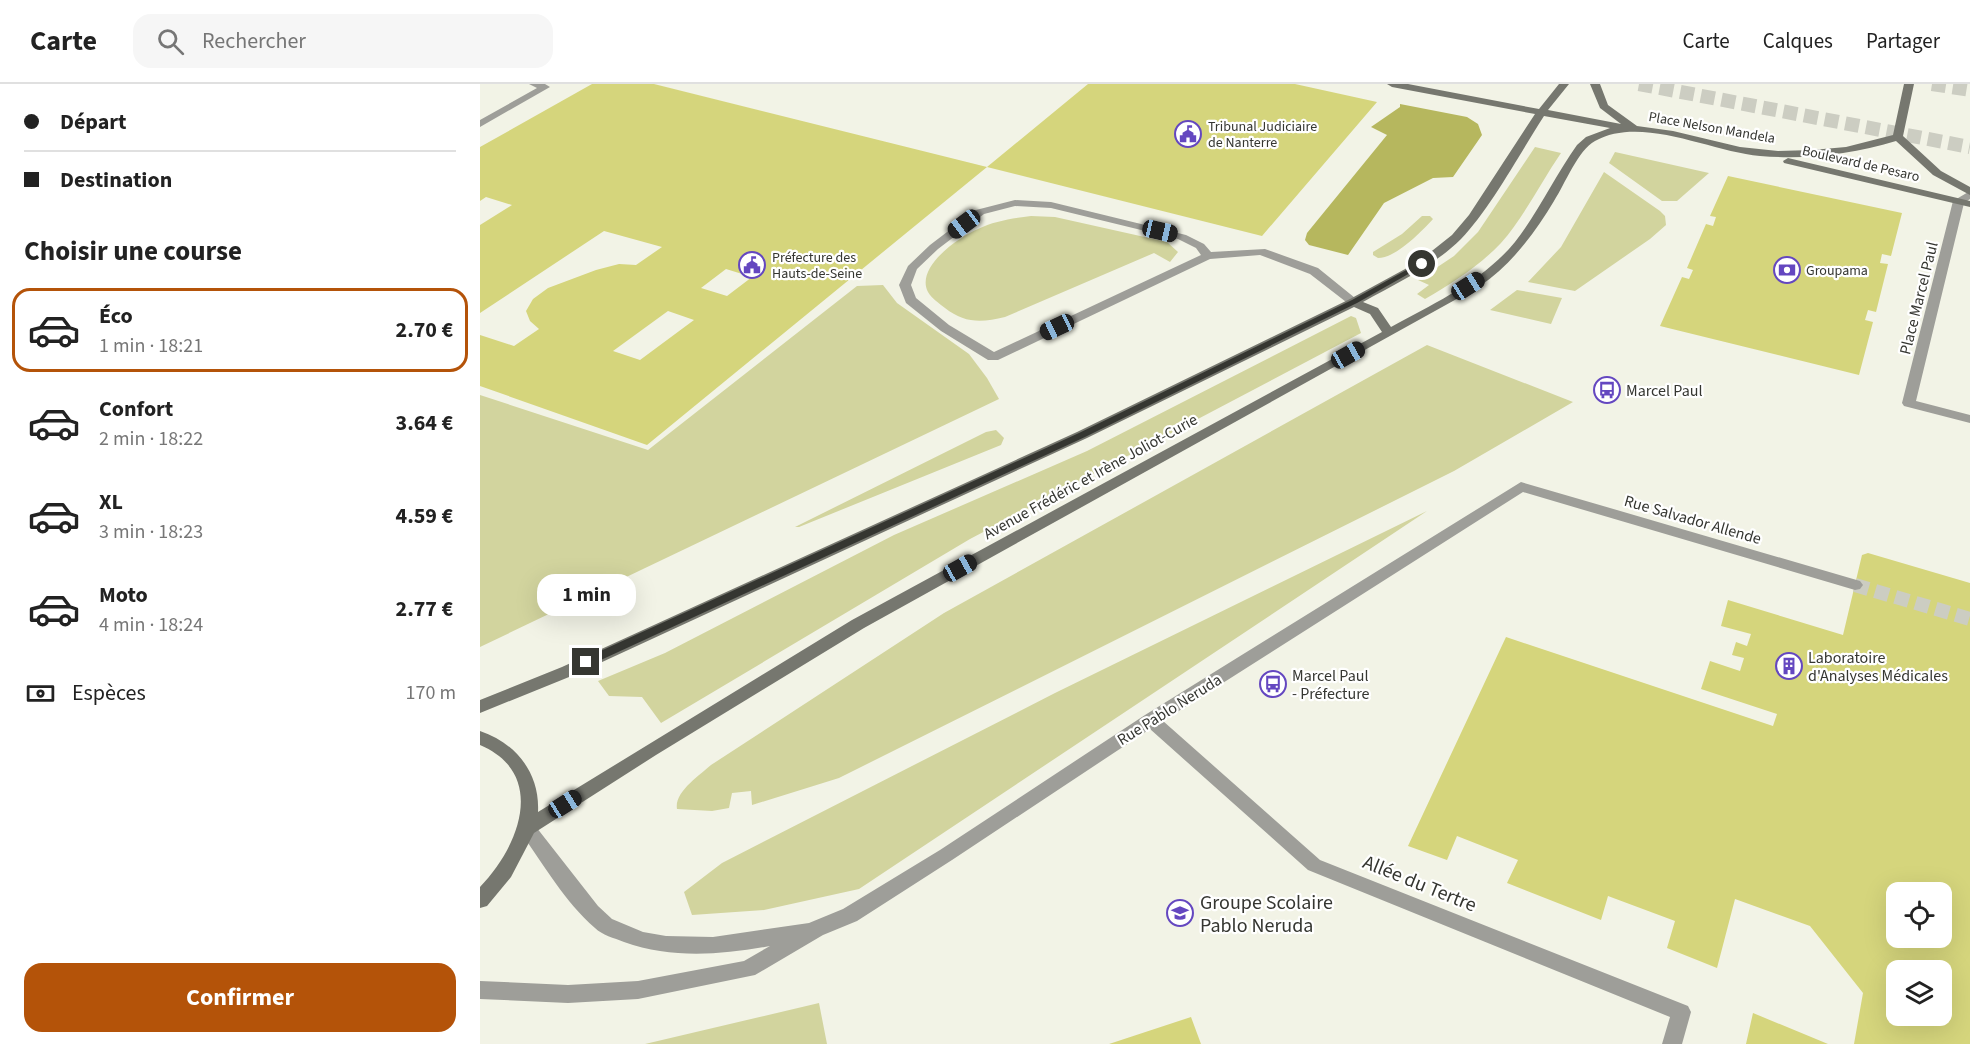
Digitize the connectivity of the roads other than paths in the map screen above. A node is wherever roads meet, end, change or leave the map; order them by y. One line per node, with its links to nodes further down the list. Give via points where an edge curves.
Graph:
1 (534, 84): 7 (street, via 545,87)
2 (1392, 84): 6 (main road)
3 (1564, 84): 6 (main road)
4 (1595, 84): 8 (main road, Place Nelson Mandela, via 1604,106)
5 (1909, 84): 9 (main road)
6 (1541, 112): 8 (main road); 14 (main road, Avenue Frédéric et Irène Joliot-Curie, via 1456,237 1422,264)
7 (480, 124)
8 (1636, 130): 10 (main road, Place Nelson Mandela); 15 (main road, Avenue Frédéric et Irène Joliot-Curie, via 1608,132 1590,140 1503,262)
9 (1898, 137): 10 (main road, Place Nelson Mandela, via 1847,152); 11 (main road, via 1937,173)
10 (1756, 153): 12 (main road, Boulevard de Pesaro)
11 (1970, 193): 12 (street)
12 (1965, 202): 16 (street, Place Marcel Paul, via 1909,403)
13 (1208, 256): 13 (street, via 993,357 945,328 910,300 905,285 912,268 980,212 1015,203 1051,205 1182,237 1200,246); 14 (street, via 1261,251 1314,271)
14 (1354, 302): 15 (main road, via 1374,311); 19 (main road, Avenue Frédéric et Irène Joliot-Curie, via 1082,435)
15 (1389, 333): 22 (main road, Avenue Frédéric et Irène Joliot-Curie, via 858,624)
16 (1970, 419)
17 (1521, 487): 18 (street, Rue Salvador Allende); 20 (street, Rue Pablo Neruda)
18 (1855, 585)
19 (480, 707)
20 (1151, 720): 24 (street, Rue Pablo Neruda, via 850,915); 26 (street, Allée du Tertre, via 1314,865 1681,1012)
21 (480, 738): 22 (main road, via 509,754 524,774 531,799)
22 (527, 828): 23 (main road, via 515,857); 24 (street, Rue Pablo Neruda, via 603,924 628,936 683,945 731,944)
23 (480, 900)
24 (816, 929): 25 (street, Rue Pablo Neruda, via 748,969 676,984 568,994)
25 (480, 990)
26 (1672, 1044)

